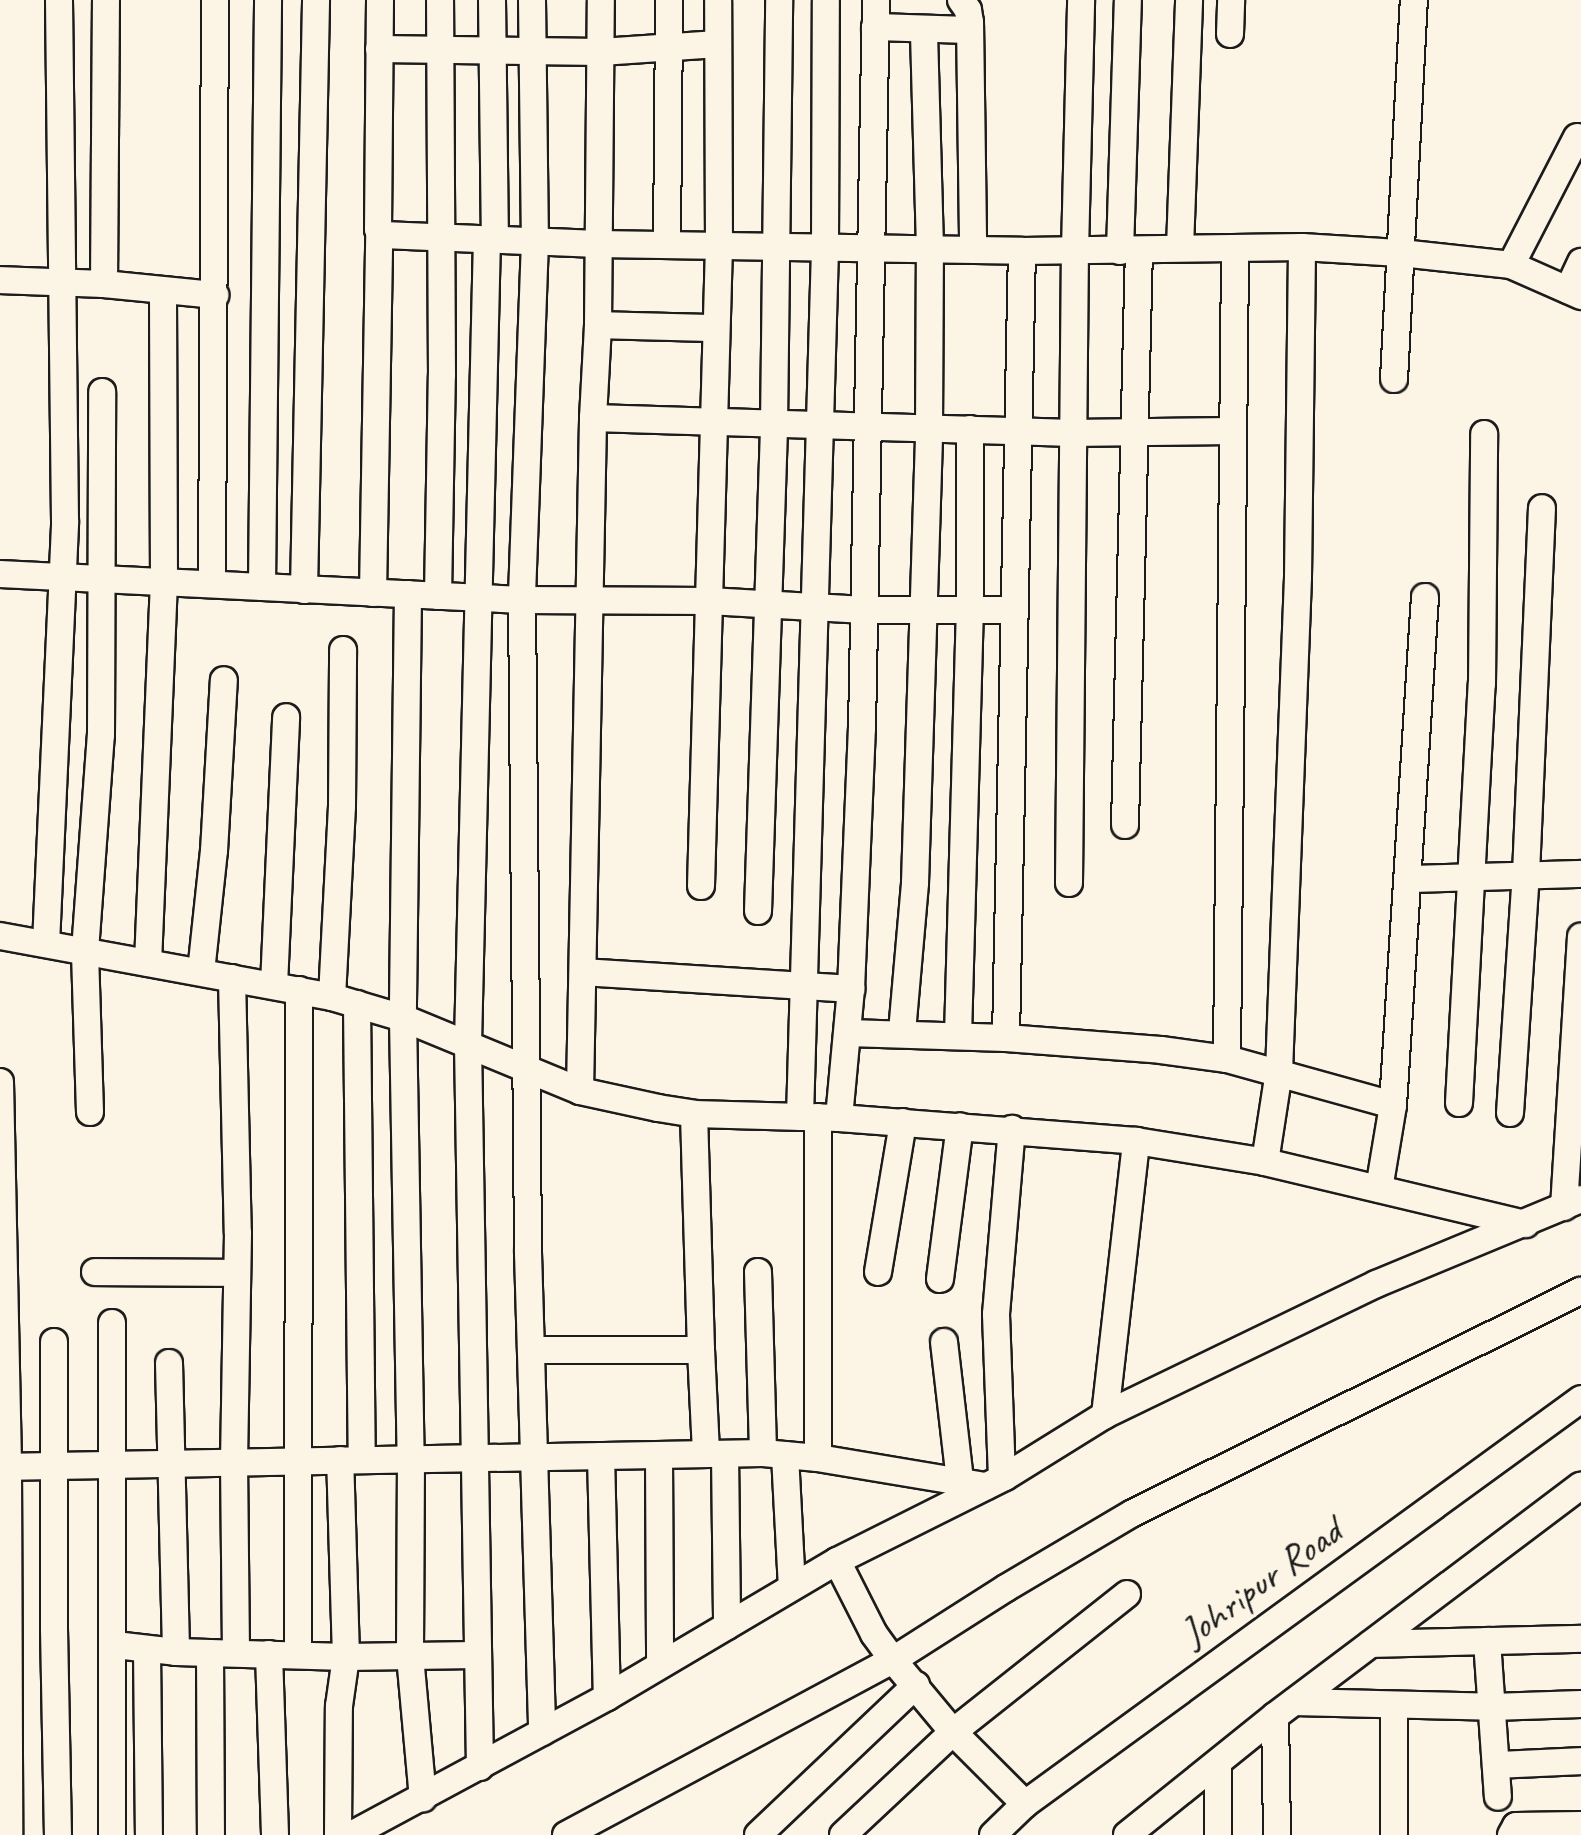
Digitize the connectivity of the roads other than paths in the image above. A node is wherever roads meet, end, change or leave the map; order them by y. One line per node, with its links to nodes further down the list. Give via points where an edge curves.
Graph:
1 (59, 0): 56 (street)
2 (106, 0): 57 (street)
3 (215, 0): 60 (street)
4 (268, 0): 83 (street)
5 (316, 0): 84 (street)
6 (380, 0): 30 (street)
7 (440, 0): 27 (street)
8 (492, 0): 28 (street)
9 (532, 0): 31 (street)
10 (601, 0): 32 (street)
11 (669, 0): 29 (street)
12 (718, 0): 26 (street)
13 (779, 0): 41 (street)
14 (826, 0): 42 (street)
15 (876, 0): 22 (street)
16 (961, 0): 24 (street)
17 (1081, 0): 51 (street)
18 (1128, 0): 48 (street)
19 (1189, 0): 46 (street)
20 (1231, 0): 25 (street)
21 (1414, 0): 52 (street)
22 (875, 27): 23 (street); 44 (street)
23 (924, 29): 24 (street); 45 (street)
24 (970, 30): 47 (street)
25 (1230, 34)
26 (718, 44): 29 (street); 40 (street)
27 (439, 48): 28 (street); 30 (street); 35 (street)
28 (491, 48): 31 (street); 36 (street)
29 (669, 48): 32 (street); 39 (street)
30 (379, 49): 34 (street)
31 (531, 50): 32 (street); 37 (street)
32 (601, 52): 38 (street)
33 (1577, 137): 54 (street)
34 (379, 233): 35 (street); 85 (street)
35 (440, 238): 36 (street); 87 (street)
36 (491, 240): 37 (street); 89 (street)
37 (535, 241): 38 (street); 90 (street)
38 (598, 244): 39 (street); 61 (street)
39 (667, 245): 40 (street)
40 (719, 246): 41 (street); 62 (street)
41 (778, 247): 42 (street); 67 (street)
42 (825, 247): 44 (street); 68 (street)
43 (1302, 247): 49 (street); 52 (street); 130 (street, via 1298,577)
44 (870, 248): 45 (street); 69 (street)
45 (930, 248): 47 (street); 70 (street)
46 (1180, 248): 48 (street); 49 (street)
47 (973, 249): 50 (street)
48 (1130, 250): 51 (street); 75 (street)
49 (1235, 250): 73 (street)
50 (1022, 251): 51 (street); 72 (street)
51 (1075, 251): 74 (street)
52 (1401, 253): 54 (street); 63 (street)
53 (1581, 262): 59 (street)
54 (1511, 265): 59 (street)
55 (0, 280): 56 (street)
56 (62, 282): 57 (street); 79 (street)
57 (104, 284): 58 (street)
58 (163, 291): 60 (street); 81 (street)
59 (1574, 293)
60 (215, 295): 82 (street)
61 (598, 325): 62 (street); 65 (street)
62 (716, 328): 66 (street)
63 (1394, 379)
64 (102, 392): 80 (street)
65 (593, 418): 66 (street); 91 (street)
66 (713, 421): 67 (street); 92 (street)
67 (774, 426): 68 (street); 93 (street)
68 (820, 427): 69 (street); 94 (street)
69 (867, 428): 70 (street); 95 (street)
70 (929, 429): 71 (street); 97 (street)
71 (970, 429): 72 (street); 98 (street)
72 (1017, 430): 74 (street); 96 (street)
73 (1232, 431): 75 (street); 128 (street)
74 (1073, 433): 75 (street); 107 (street)
75 (1136, 433): 102 (street)
76 (1484, 434): 105 (street, via 1482,684)
77 (1542, 508): 103 (street)
78 (0, 574): 79 (street)
79 (64, 577): 80 (street); 112 (street)
80 (103, 578): 81 (street); 113 (street, via 101,735)
81 (164, 582): 82 (street); 114 (street)
82 (212, 584): 83 (street)
83 (262, 587): 84 (street)
84 (304, 590): 85 (street)
85 (373, 593): 86 (street)
86 (408, 594): 87 (street); 122 (street)
87 (438, 596): 89 (street)
88 (1425, 597): 106 (street)
89 (479, 598): 90 (street); 127 (street)
90 (522, 600): 91 (street); 129 (street)
91 (590, 601): 92 (street); 116 (street)
92 (709, 601): 93 (street); 108 (street)
93 (768, 603): 94 (street); 109 (street)
94 (815, 606): 95 (street); 119 (street)
95 (865, 610): 97 (street); 120 (street)
96 (1013, 610): 98 (street); 126 (street)
97 (923, 611): 98 (street); 123 (street, via 915,883)
98 (970, 612): 125 (street)
99 (343, 650): 121 (street)
100 (224, 680): 115 (street)
101 (286, 717): 118 (street)
102 (1125, 825)
103 (1526, 874): 104 (street); 105 (street); 136 (street)
104 (1581, 874)
105 (1471, 877): 106 (street); 133 (street)
106 (1409, 879): 134 (street)
107 (1069, 883)
108 (701, 886)
109 (758, 911)
110 (0, 936): 112 (street)
111 (1581, 937): 145 (street)
112 (46, 944): 113 (street)
113 (85, 951): 114 (street); 135 (street)
114 (148, 963): 115 (street)
115 (201, 972): 117 (street)
116 (583, 972): 119 (street); 132 (street)
117 (232, 978): 118 (street); 150 (street)
118 (287, 987): 121 (street); 169 (street)
119 (804, 988): 120 (street); 138 (street)
120 (851, 989): 124 (street)
121 (345, 1000): 122 (street); 170 (street)
122 (403, 1018): 127 (street); 168 (street)
123 (902, 1032): 124 (street); 125 (street)
124 (848, 1033): 138 (street)
125 (958, 1036): 126 (street)
126 (1006, 1038): 128 (street)
127 (468, 1044): 129 (street); 166 (street)
128 (1227, 1059): 130 (street)
129 (528, 1072): 132 (street); 156 (street)
130 (1279, 1072): 134 (street); 143 (street)
131 (0, 1082): 175 (street)
132 (580, 1091): 137 (street)
133 (1459, 1103)
134 (1393, 1105): 144 (street)
135 (90, 1112)
136 (1510, 1113)
137 (694, 1114): 138 (street); 157 (street)
138 (819, 1117): 139 (street); 167 (street)
139 (903, 1122): 140 (street); 149 (street)
140 (960, 1126): 141 (street); 151 (street)
141 (1012, 1129): 142 (street); 177 (street, via 996,1314)
142 (1136, 1141): 143 (street); 160 (street)
143 (1265, 1162): 144 (street)
144 (1379, 1189): 146 (street)
145 (1573, 1203): 146 (street)
146 (1526, 1224): 160 (street, via 1376,1284)
147 (95, 1272): 150 (street)
148 (758, 1272): 162 (street)
149 (878, 1272)
150 (237, 1273): 171 (street)
151 (940, 1279)
152 (1581, 1291): 195 (street, via 1133,1513)
153 (112, 1323): 173 (street)
154 (54, 1342): 174 (street)
155 (944, 1342): 176 (street)
156 (531, 1350): 157 (street); 165 (street)
157 (701, 1350): 161 (street)
158 (169, 1363): 172 (street)
159 (1581, 1399): 211 (street, Johripur Road)
160 (1105, 1415): 177 (street)
161 (715, 1454): 162 (street); 164 (street); 182 (street)
162 (774, 1454): 167 (street); 180 (street)
163 (601, 1456): 164 (street); 165 (street); 198 (street)
164 (659, 1456): 196 (street)
165 (536, 1457): 166 (street); 203 (street)
166 (474, 1458): 168 (street); 192 (street)
167 (818, 1458): 176 (street)
168 (411, 1459): 170 (street); 193 (street)
169 (298, 1460): 170 (street); 171 (street); 190 (street)
170 (351, 1460): 194 (street)
171 (234, 1461): 172 (street); 189 (street)
172 (171, 1463): 173 (street); 188 (street)
173 (113, 1465): 174 (street); 186 (street)
174 (52, 1466): 175 (street); 216 (street)
175 (4, 1467): 215 (street)
176 (960, 1480): 177 (street)
177 (994, 1482): 179 (street)
178 (1581, 1485): 185 (street)
179 (837, 1561): 180 (street); 195 (street)
180 (792, 1587): 182 (street)
181 (1127, 1594): 204 (street)
182 (727, 1626): 196 (street)
183 (1581, 1639): 184 (street)
184 (1487, 1641): 185 (street); 201 (street)
185 (1371, 1644): 202 (street)
186 (115, 1645): 187 (street); 217 (street)
187 (147, 1650): 188 (street); 218 (street)
188 (176, 1652): 189 (street)
189 (223, 1653): 191 (street); 219 (street)
190 (298, 1653): 191 (street); 194 (street)
191 (269, 1654): 220 (street)
192 (476, 1655): 193 (street); 208 (street)
193 (410, 1656): 194 (street); 210 (street)
194 (346, 1657): 221 (street, via 339,1706)
195 (893, 1660): 197 (street); 213 (street)
196 (660, 1664): 198 (street)
197 (916, 1685): 204 (street); 224 (street)
198 (607, 1697): 203 (street)
199 (1581, 1704): 201 (street)
200 (1394, 1705): 201 (street); 202 (street); 231 (street)
201 (1492, 1707): 207 (street)
202 (1285, 1709): 206 (street); 230 (street)
203 (542, 1732): 208 (street)
204 (953, 1732): 211 (street); 225 (street)
205 (1581, 1761): 207 (street)
206 (1218, 1763): 212 (street); 229 (street)
207 (1497, 1765): 209 (street)
208 (480, 1767): 210 (street)
209 (1498, 1797)
210 (423, 1798): 222 (street)
211 (1025, 1804): 226 (street, Johripur Road)
212 (1160, 1807): 227 (street); 228 (street)
213 (611, 1823): 223 (street)
214 (1581, 1825): 232 (street, via 1516,1826)
215 (9, 1835)
216 (58, 1835)
217 (112, 1835)
218 (149, 1835)
219 (211, 1835)
220 (275, 1835)
221 (338, 1835)
222 (351, 1835)
223 (566, 1835)
224 (758, 1835)
225 (843, 1835)
226 (993, 1835)
227 (1127, 1835)
228 (1160, 1835)
229 (1218, 1835)
230 (1277, 1835)
231 (1394, 1835)
232 (1511, 1835)

